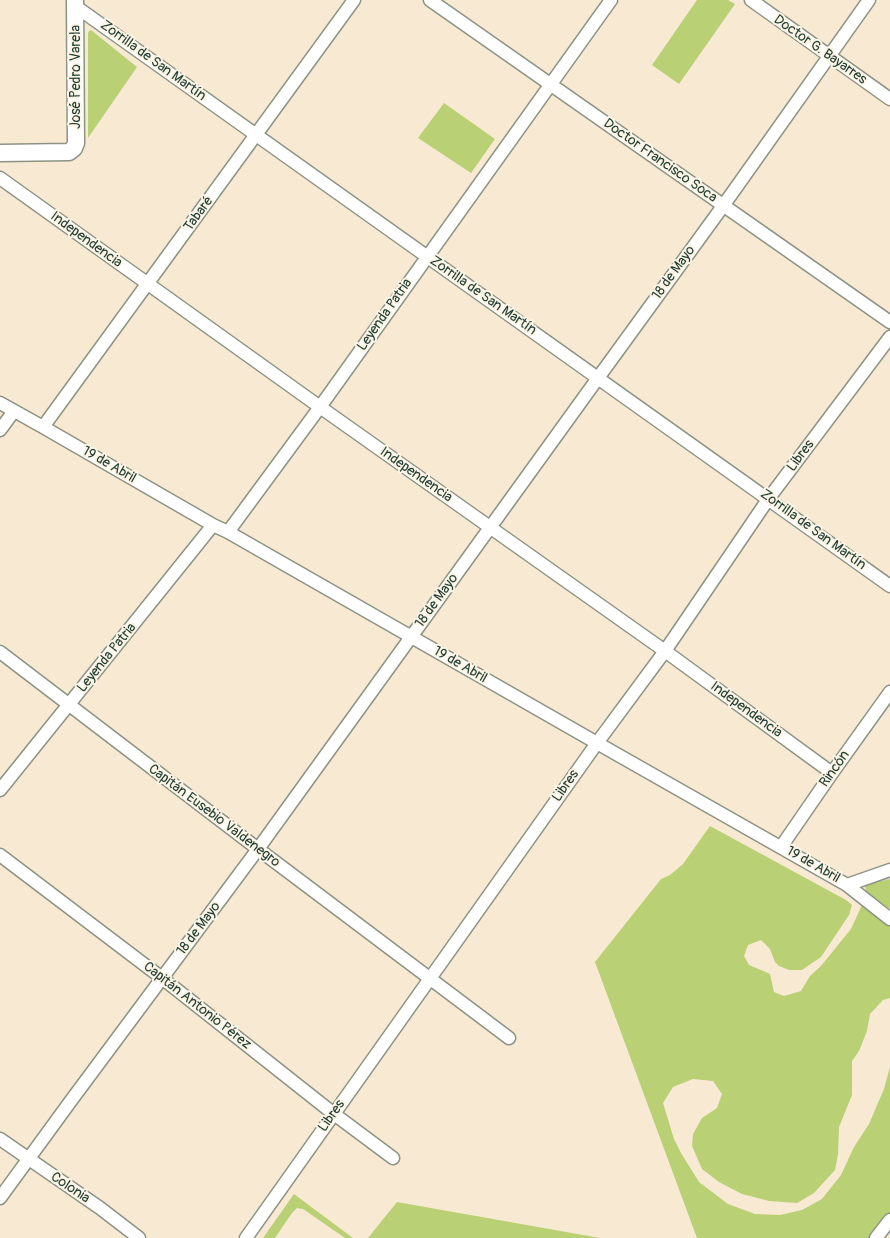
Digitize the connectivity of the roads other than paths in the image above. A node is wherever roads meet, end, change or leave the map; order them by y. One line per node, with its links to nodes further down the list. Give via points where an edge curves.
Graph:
1 (354, 0): 10 (street, Tabaré)
2 (430, 0): 8 (street, Doctor Francisco Soca)
3 (611, 0): 8 (street, Leyenda Patria)
4 (751, 0): 7 (street, Doctor G. Bayarres)
5 (869, 0): 7 (street, 18 de Mayo)
6 (75, 3): 10 (street, Zorrilla de San Martín); 11 (street, José Pedro Varela, via 74,148 69,152)
7 (828, 56): 9 (street, Doctor G. Bayarres); 13 (street, 18 de Mayo)
8 (551, 84): 13 (street, Doctor Francisco Soca); 14 (street, Leyenda Patria)
9 (890, 99)
10 (256, 135): 14 (street, Zorrilla de San Martín); 15 (street, Tabaré)
11 (0, 153)
12 (0, 178): 15 (street, Independencia)
13 (723, 206): 16 (street, Doctor Francisco Soca); 18 (street, 18 de Mayo)
14 (427, 257): 18 (street, Zorrilla de San Martín); 20 (street, Leyenda Patria)
15 (147, 284): 20 (street, Independencia); 22 (street, Tabaré)
16 (890, 322)
17 (890, 337): 24 (street, Libres)
18 (598, 378): 24 (street, Zorrilla de San Martín); 26 (street, 18 de Mayo)
19 (0, 403): 21 (street, 19 de Abril)
20 (320, 407): 26 (street, Independencia); 27 (street, Leyenda Patria)
21 (14, 411): 22 (street, 19 de Abril); 23 (street)
22 (43, 426): 25 (street, 19 de Abril)
23 (0, 430)
24 (769, 498): 28 (street, Zorrilla de San Martín); 30 (street, Libres)
25 (212, 525): 27 (street, 19 de Abril); 33 (street, Leyenda Patria)
26 (490, 527): 29 (street, 18 de Mayo); 30 (street, Independencia)
27 (228, 532): 29 (street, 19 de Abril)
28 (890, 586)
29 (411, 637): 34 (street, 19 de Abril); 38 (street, 18 de Mayo)
30 (665, 650): 34 (street, Libres); 35 (street, Independencia)
31 (0, 652): 33 (street, Capitán Eusebio Valdenegro)
32 (890, 692): 35 (street, Rincón)
33 (69, 705): 36 (street, Leyenda Patria); 38 (street, Capitán Eusebio Valdenegro)
34 (597, 743): 37 (street, 19 de Abril); 44 (street, Libres)
35 (832, 773): 37 (street, Rincón)
36 (0, 790)
37 (781, 847): 41 (street, 19 de Abril)
38 (258, 849): 43 (street, 18 de Mayo); 44 (street, Capitán Eusebio Valdenegro)
39 (0, 855): 43 (street, Capitán Antonio Pérez)
40 (890, 870): 41 (street)
41 (847, 885): 42 (street, 19 de Abril)
42 (890, 919)
43 (162, 978): 46 (street, Capitán Antonio Pérez); 49 (street, 18 de Mayo)
44 (430, 978): 45 (street, Capitán Eusebio Valdenegro); 46 (street, Libres)
45 (510, 1038)
46 (334, 1114): 48 (street, Capitán Antonio Pérez); 53 (street, Libres)
47 (0, 1139): 49 (street, Colonia)
48 (393, 1158)
49 (28, 1160): 50 (street, 18 de Mayo); 52 (street, Colonia)
50 (0, 1198)
51 (890, 1220): 54 (street)
52 (139, 1238)
53 (246, 1238)
54 (876, 1238)

